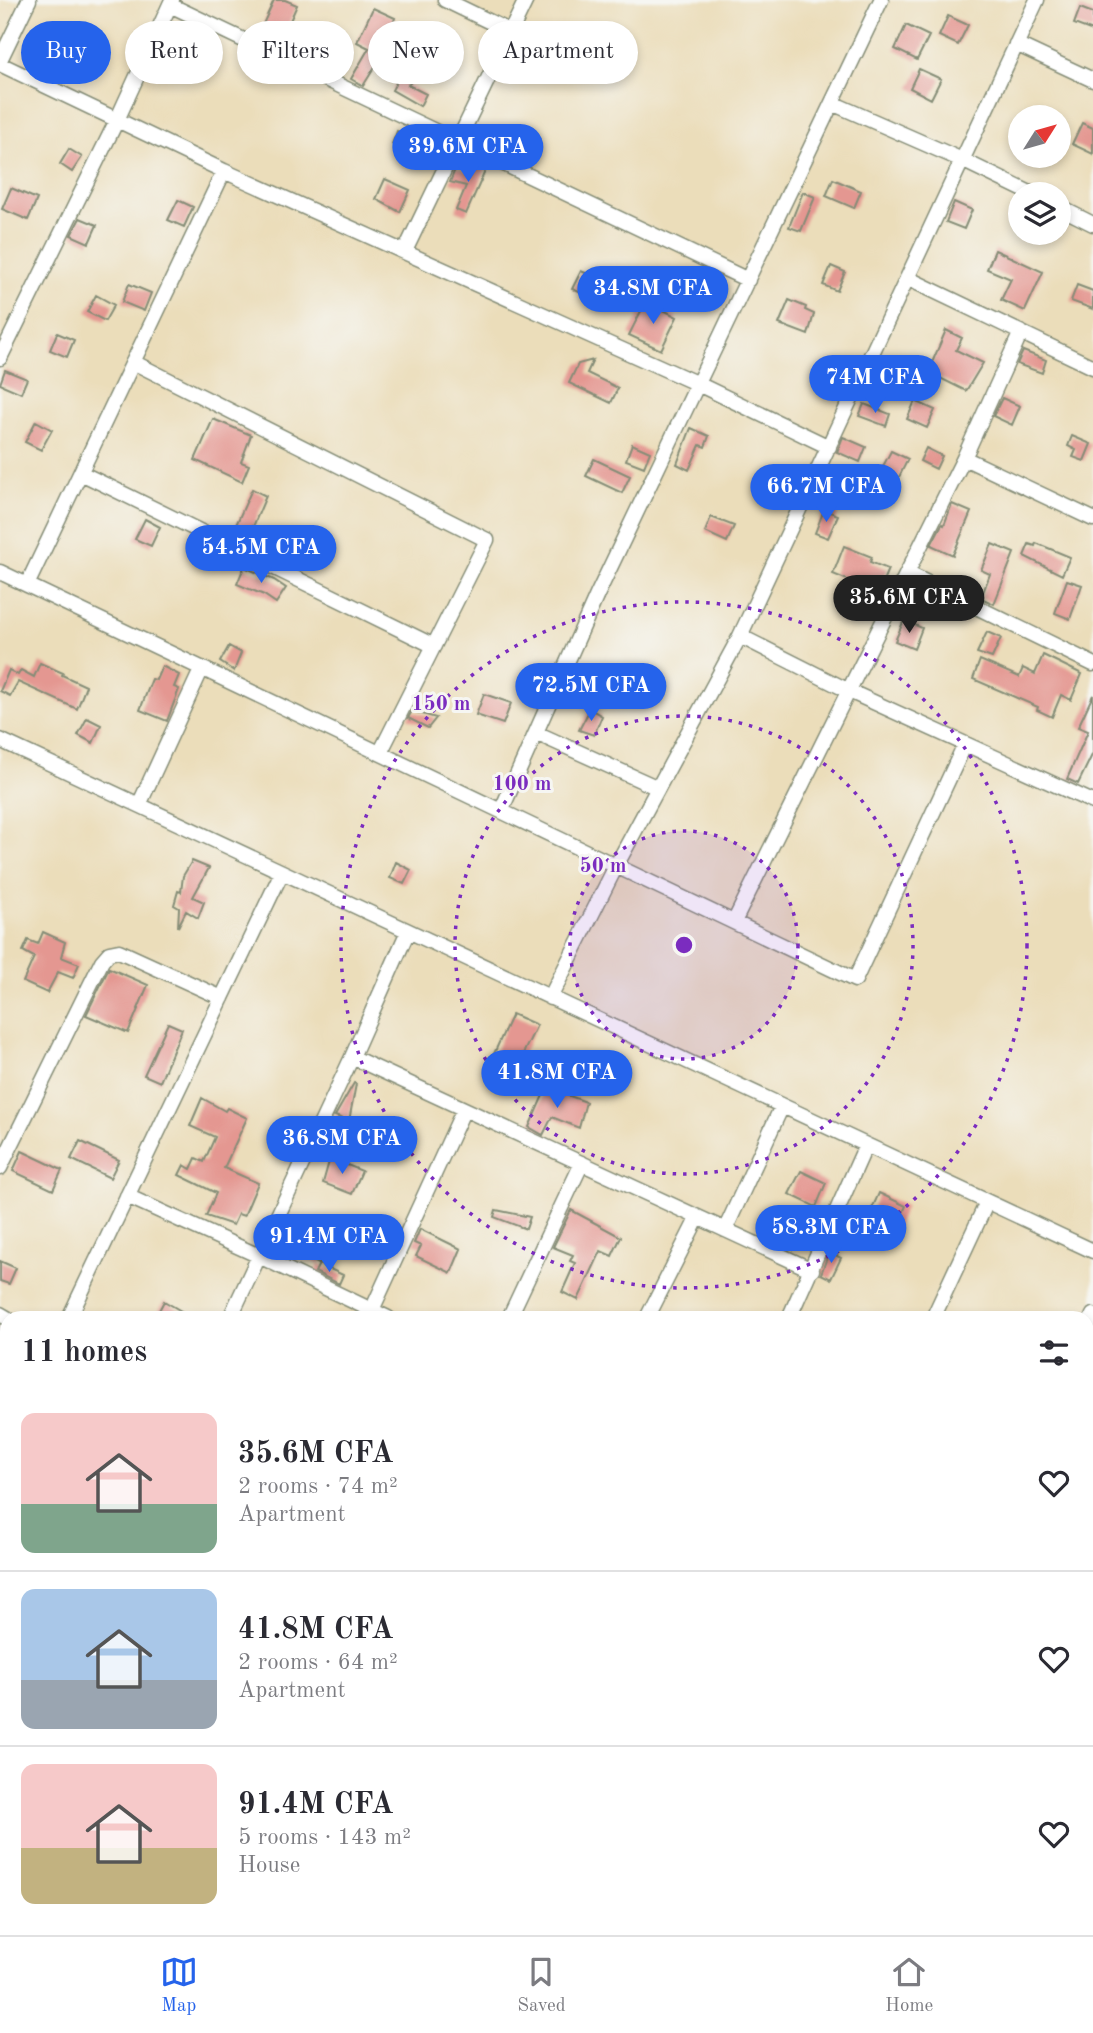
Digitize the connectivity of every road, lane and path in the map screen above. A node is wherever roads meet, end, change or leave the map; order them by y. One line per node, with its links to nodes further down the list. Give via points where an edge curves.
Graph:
1 (29, 0): 10 (street)
2 (445, 0): 7 (street)
3 (526, 0): 8 (street)
4 (881, 0): 13 (street)
5 (1037, 0): 9 (street)
6 (171, 2): 14 (street); 15 (street)
7 (488, 21)
8 (516, 21)
9 (1016, 44): 11 (street); 16 (street)
10 (0, 62): 14 (street)
11 (1093, 80)
12 (486, 84): 15 (street)
13 (832, 103): 16 (street); 23 (street)
14 (117, 120): 17 (street); 25 (street)
15 (457, 143): 21 (street); 23 (street)
16 (962, 160): 18 (street); 22 (street)
17 (225, 171): 21 (street); 26 (street)
18 (1008, 182)
19 (1071, 213): 20 (street)
20 (1093, 224)
21 (405, 251): 28 (street)
22 (907, 278): 24 (street); 29 (street)
23 (747, 280): 28 (street)
24 (1021, 332): 27 (street); 30 (street)
25 (0, 358)
26 (133, 362): 31 (street); 37 (street, via 487,541)
27 (1093, 367)
28 (698, 384): 29 (street); 41 (street)
29 (829, 447): 36 (street)
30 (964, 458): 32 (street); 34 (street)
31 (81, 473): 35 (street); 37 (street)
32 (1093, 519)
33 (0, 572): 35 (street)
34 (907, 573): 38 (street); 40 (street)
35 (27, 585): 39 (street)
36 (740, 636): 40 (street); 45 (street)
37 (434, 646): 44 (street)
38 (1093, 664)
39 (202, 668): 44 (street); 47 (street)
40 (849, 691): 43 (street); 51 (street)
41 (536, 733): 45 (street); 48 (street)
42 (0, 740): 47 (street)
43 (965, 744): 46 (street); 51 (street, via 855,980)
44 (380, 753): 48 (street)
45 (659, 788): 49 (street)
46 (1093, 802)
47 (139, 805): 50 (street)
48 (501, 811): 49 (street)
49 (616, 866): 51 (street); 54 (street)
50 (282, 872): 52 (street); 53 (street)
51 (734, 922)
52 (408, 931): 54 (street); 55 (street)
53 (222, 998): 60 (street, via 120,951 109,953); 61 (street)
54 (550, 998): 56 (street)
55 (352, 1057): 57 (street); 66 (street)
56 (782, 1106): 58 (street); 64 (street)
57 (464, 1109): 59 (street); 68 (street)
58 (866, 1145): 62 (street); 67 (street)
59 (582, 1163): 63 (street); 71 (street)
60 (0, 1168)
61 (127, 1196): 66 (street); 69 (street)
62 (987, 1202): 65 (street); 74 (street)
63 (698, 1217): 64 (street); 72 (street)
64 (725, 1230): 67 (street)
65 (1093, 1251)
66 (259, 1255): 68 (street); 70 (street)
67 (812, 1270): 73 (street)
68 (372, 1310)
69 (72, 1311)
70 (233, 1311)
71 (512, 1311)
72 (651, 1311)
73 (792, 1311)
74 (936, 1311)

